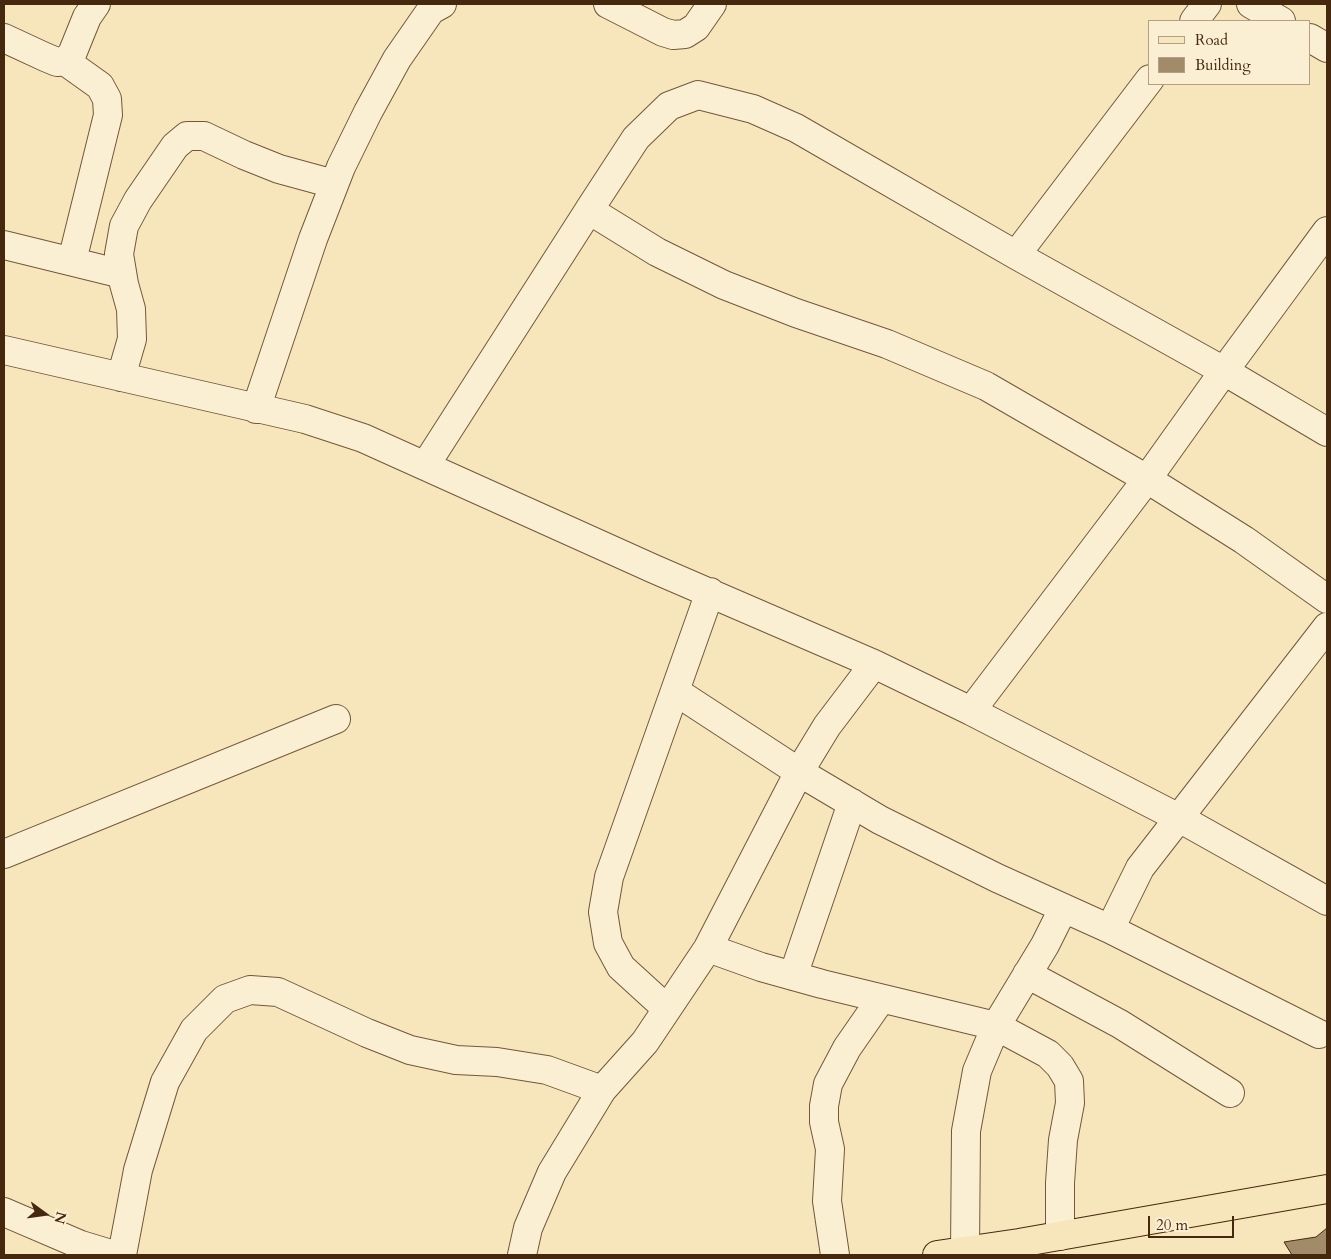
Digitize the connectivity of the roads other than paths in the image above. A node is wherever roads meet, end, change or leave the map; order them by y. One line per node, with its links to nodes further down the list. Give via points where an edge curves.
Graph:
1 (96, 4): 12 (street)
2 (608, 4): 3 (street, via 673,34 685,34 696,27)
3 (712, 4)
4 (1207, 4): 7 (street)
5 (1251, 4): 8 (street)
6 (429, 6): 14 (street, via 368,112)
7 (1195, 20)
8 (1279, 20)
9 (4, 38): 12 (street, via 57,62)
10 (1311, 39): 11 (street)
11 (1327, 48)
12 (66, 61): 19 (street, via 100,86 107,99 108,115)
13 (1148, 82): 18 (street)
14 (334, 184): 20 (street, via 279,169 204,136 187,136 175,146 124,226 119,254); 24 (street)
15 (589, 210): 18 (street, via 636,138 669,106 698,95 753,110 796,128); 26 (street); 27 (street, via 657,252 724,284 886,344 986,386)
16 (1327, 231): 22 (street)
17 (4, 245): 19 (street)
18 (1016, 255): 22 (street)
19 (72, 262): 20 (street)
20 (122, 274): 23 (street, via 131,309 132,339)
21 (4, 350): 23 (street)
22 (1224, 371): 25 (street); 27 (street)
23 (121, 377): 24 (street)
24 (256, 409): 26 (street, via 305,419 363,438)
25 (1327, 432)
26 (425, 466): 28 (street)
27 (1147, 478): 29 (street, via 1244,540); 33 (street)
28 (710, 592): 31 (street); 32 (street)
29 (1327, 599)
30 (1327, 627): 37 (street)
31 (874, 664): 33 (street); 35 (street, via 827,726)
32 (675, 691): 35 (street); 46 (street, via 609,877 603,912 608,943 621,967)
33 (971, 711): 37 (street)
34 (336, 719): 38 (street)
35 (799, 772): 36 (street); 42 (street)
36 (852, 803): 40 (street, via 880,820); 44 (street)
37 (1179, 818): 39 (street); 41 (street, via 1140,868)
38 (4, 854)
39 (1327, 901)
40 (1063, 909): 41 (street); 43 (street)
41 (1110, 929): 48 (street)
42 (708, 948): 44 (street); 46 (street)
43 (1027, 974): 47 (street); 50 (street, via 1120,1024)
44 (793, 976): 45 (street)
45 (881, 1000): 47 (street); 58 (street, via 847,1048 828,1084 824,1106 830,1149 827,1201)
46 (667, 1009): 49 (street, via 645,1042)
47 (996, 1026): 53 (street, via 1048,1054 1069,1081 1070,1103 1060,1183); 54 (street, via 977,1071 966,1131)
48 (1318, 1034)
49 (602, 1090): 56 (street, via 546,1070 497,1062 456,1060 410,1050 278,992 250,990 225,999 194,1030 164,1082 138,1170); 57 (street, via 552,1172 528,1228)
50 (1230, 1093)
51 (1327, 1189): 53 (main road)
52 (4, 1212): 55 (street, via 81,1245)
53 (1060, 1236): 54 (main road)
54 (965, 1251): 59 (main road)
55 (114, 1255)
56 (122, 1255)
57 (522, 1255)
58 (835, 1255)
59 (937, 1255)

